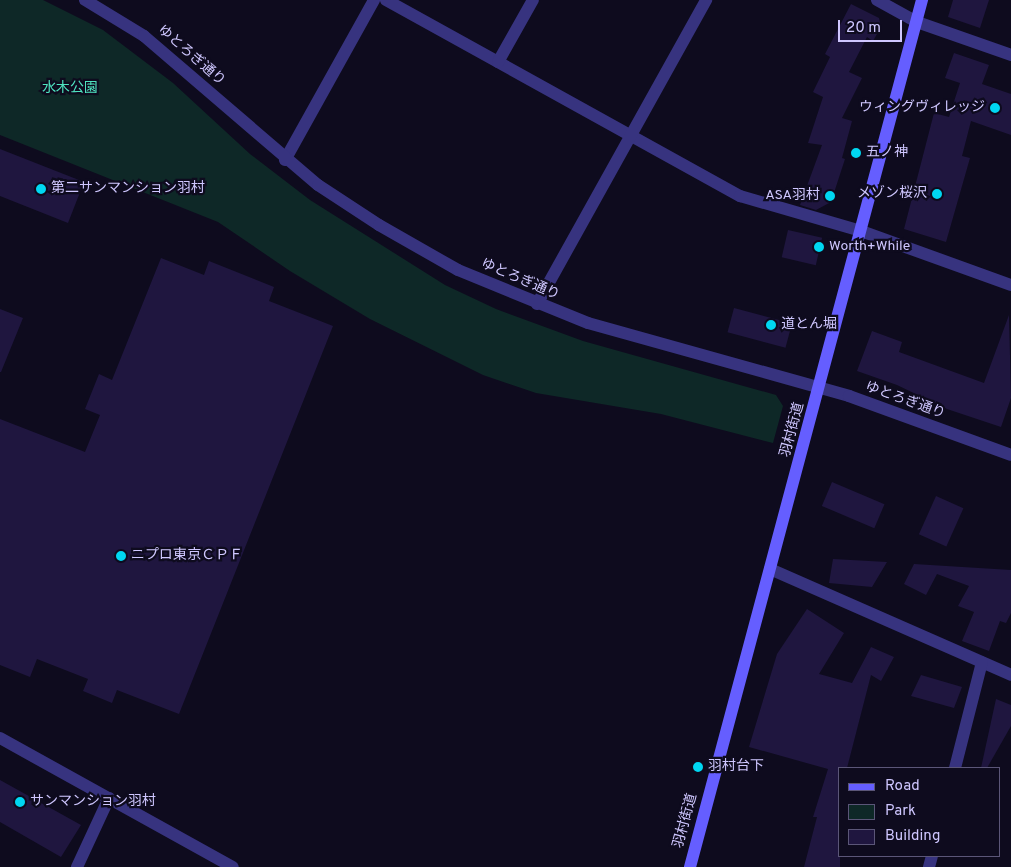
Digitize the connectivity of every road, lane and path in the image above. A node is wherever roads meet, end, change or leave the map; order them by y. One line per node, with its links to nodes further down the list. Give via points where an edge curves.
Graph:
1 (85, 0): 12 (street, ゆとろぎ通り, via 144,36)
2 (374, 0): 12 (street)
3 (386, 0): 10 (street)
4 (533, 0): 10 (street)
5 (706, 0): 11 (street)
6 (877, 0): 8 (street)
7 (922, 0): 8 (main road, 羽村街道)
8 (917, 22): 9 (street); 13 (main road, 羽村街道)
9 (1011, 55)
10 (498, 62): 11 (street)
11 (631, 135): 13 (street, via 740,196); 15 (street)
12 (286, 160): 15 (street, ゆとろぎ通り, via 318,185 413,246 458,270)
13 (861, 231): 14 (street); 16 (main road, 羽村街道)
14 (1011, 285)
15 (537, 304): 16 (street, ゆとろぎ通り, via 627,335)
16 (820, 388): 17 (street, ゆとろぎ通り); 18 (main road, 羽村街道)
17 (1011, 455)
18 (770, 569): 19 (street); 26 (main road, 羽村街道)
19 (982, 662): 20 (street); 22 (street)
20 (1011, 675)
21 (0, 738): 23 (street)
22 (955, 767)
23 (110, 798): 24 (street); 25 (street)
24 (77, 867)
25 (233, 867)
26 (690, 867)

